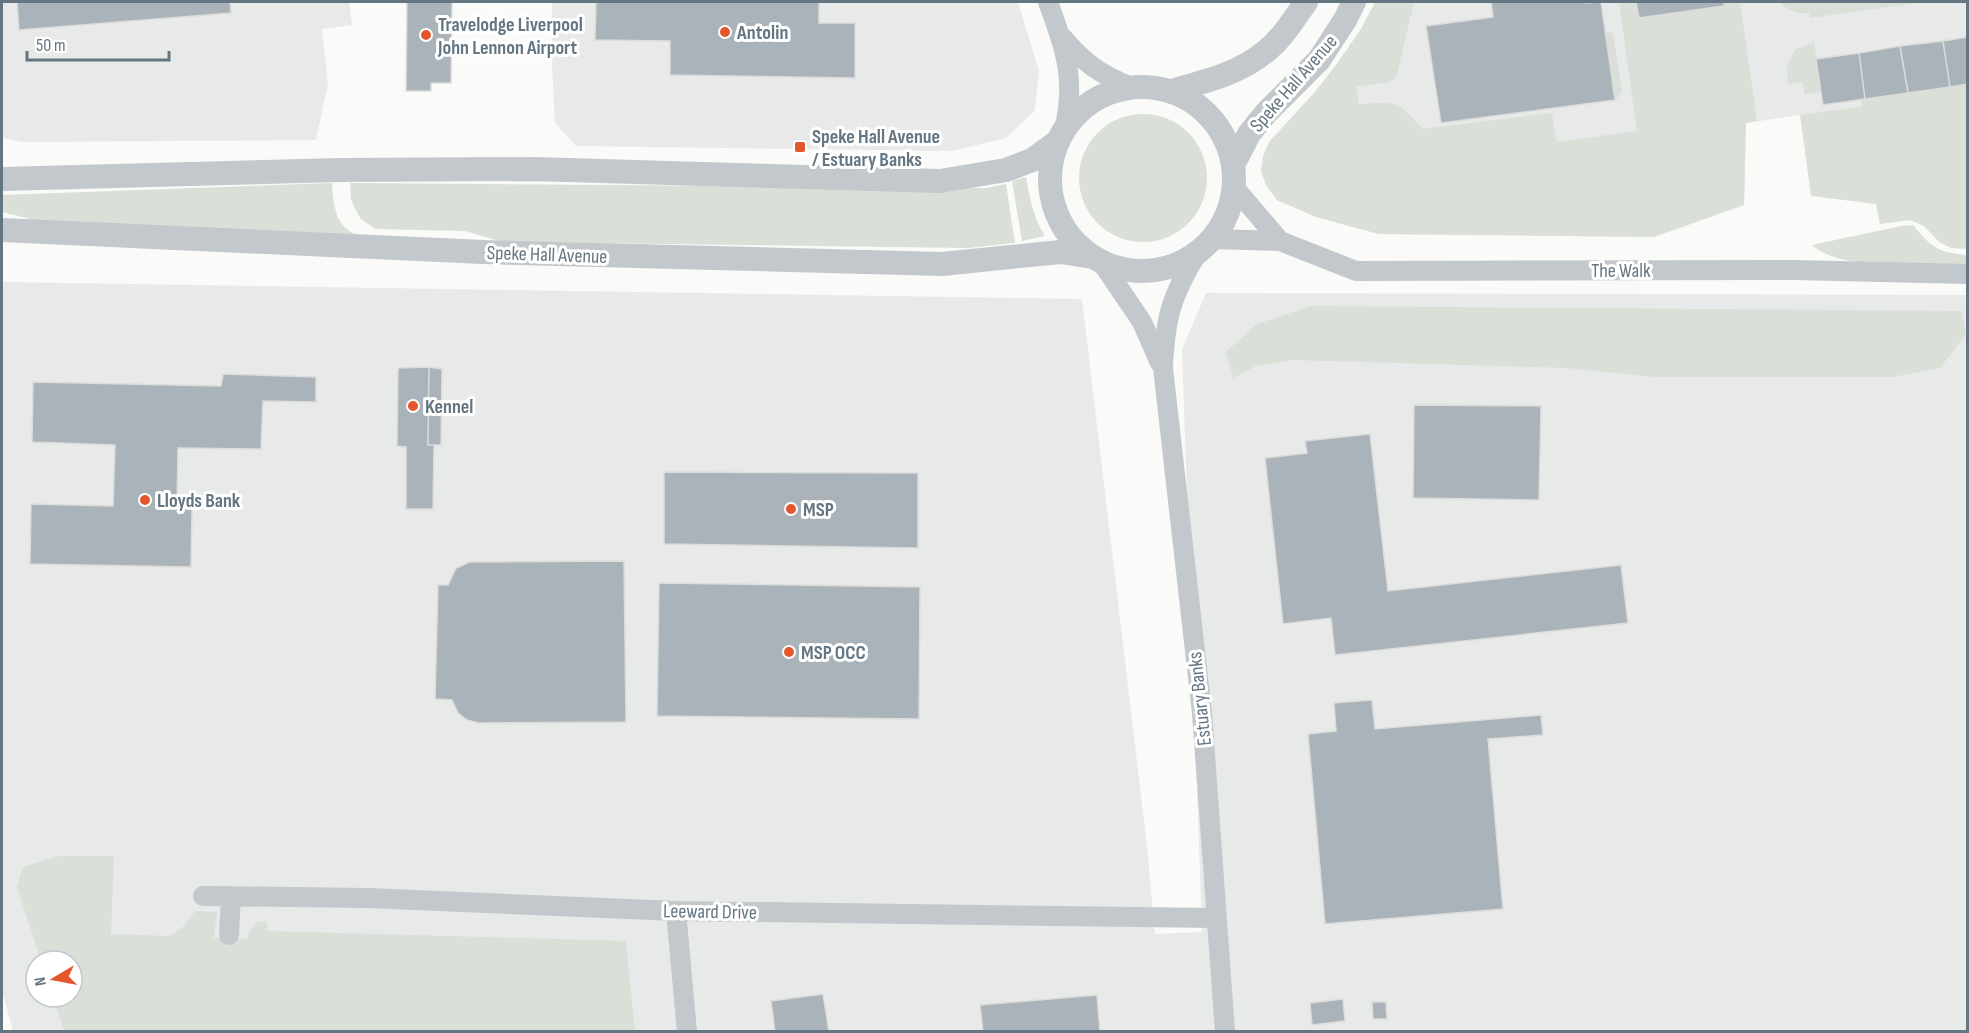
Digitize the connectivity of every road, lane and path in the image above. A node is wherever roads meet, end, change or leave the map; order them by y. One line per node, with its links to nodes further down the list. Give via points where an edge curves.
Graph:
1 (1048, 2): 4 (street)
2 (1306, 2): 6 (street, Speke Hall Avenue, via 1289,27 1246,65)
3 (1354, 2): 8 (street, Speke Hall Avenue, via 1318,60 1248,134)
4 (1061, 36): 5 (street, via 1081,60); 7 (street, via 1070,96)
5 (1131, 87): 6 (street); 7 (street, via 1105,94 1083,108)
6 (1171, 91): 8 (street, via 1195,103 1214,122 1228,144)
7 (1061, 135): 9 (street, via 1032,160 1006,170 940,181 532,170); 15 (street, via 1053,156 1050,185 1056,213 1071,238)
8 (1234, 176): 13 (street, The Walk); 14 (street, via 1227,215)
9 (2, 178)
10 (2, 230): 11 (street, Speke Hall Avenue)
11 (40, 232): 12 (street); 15 (street, Speke Hall Avenue, via 483,252 942,264 1060,252)
12 (2, 242)
13 (1280, 242): 14 (street, The Walk); 16 (street, The Walk, via 1356,271 1794,270)
14 (1204, 246): 15 (street, via 1178,264 1153,271 1127,270); 17 (street, Estuary Banks, via 1179,284 1170,308)
15 (1098, 260): 17 (street, Estuary Banks, via 1142,322)
16 (1968, 274)
17 (1163, 368): 21 (street, Estuary Banks, via 1202,713)
18 (202, 896): 19 (street, Leeward Drive)
19 (231, 896): 20 (street, Leeward Drive); 22 (street)
20 (676, 911): 21 (street, Leeward Drive); 23 (street)
21 (1217, 918): 24 (street, Estuary Banks)
22 (229, 935)
23 (687, 1032)
24 (1226, 1032)

